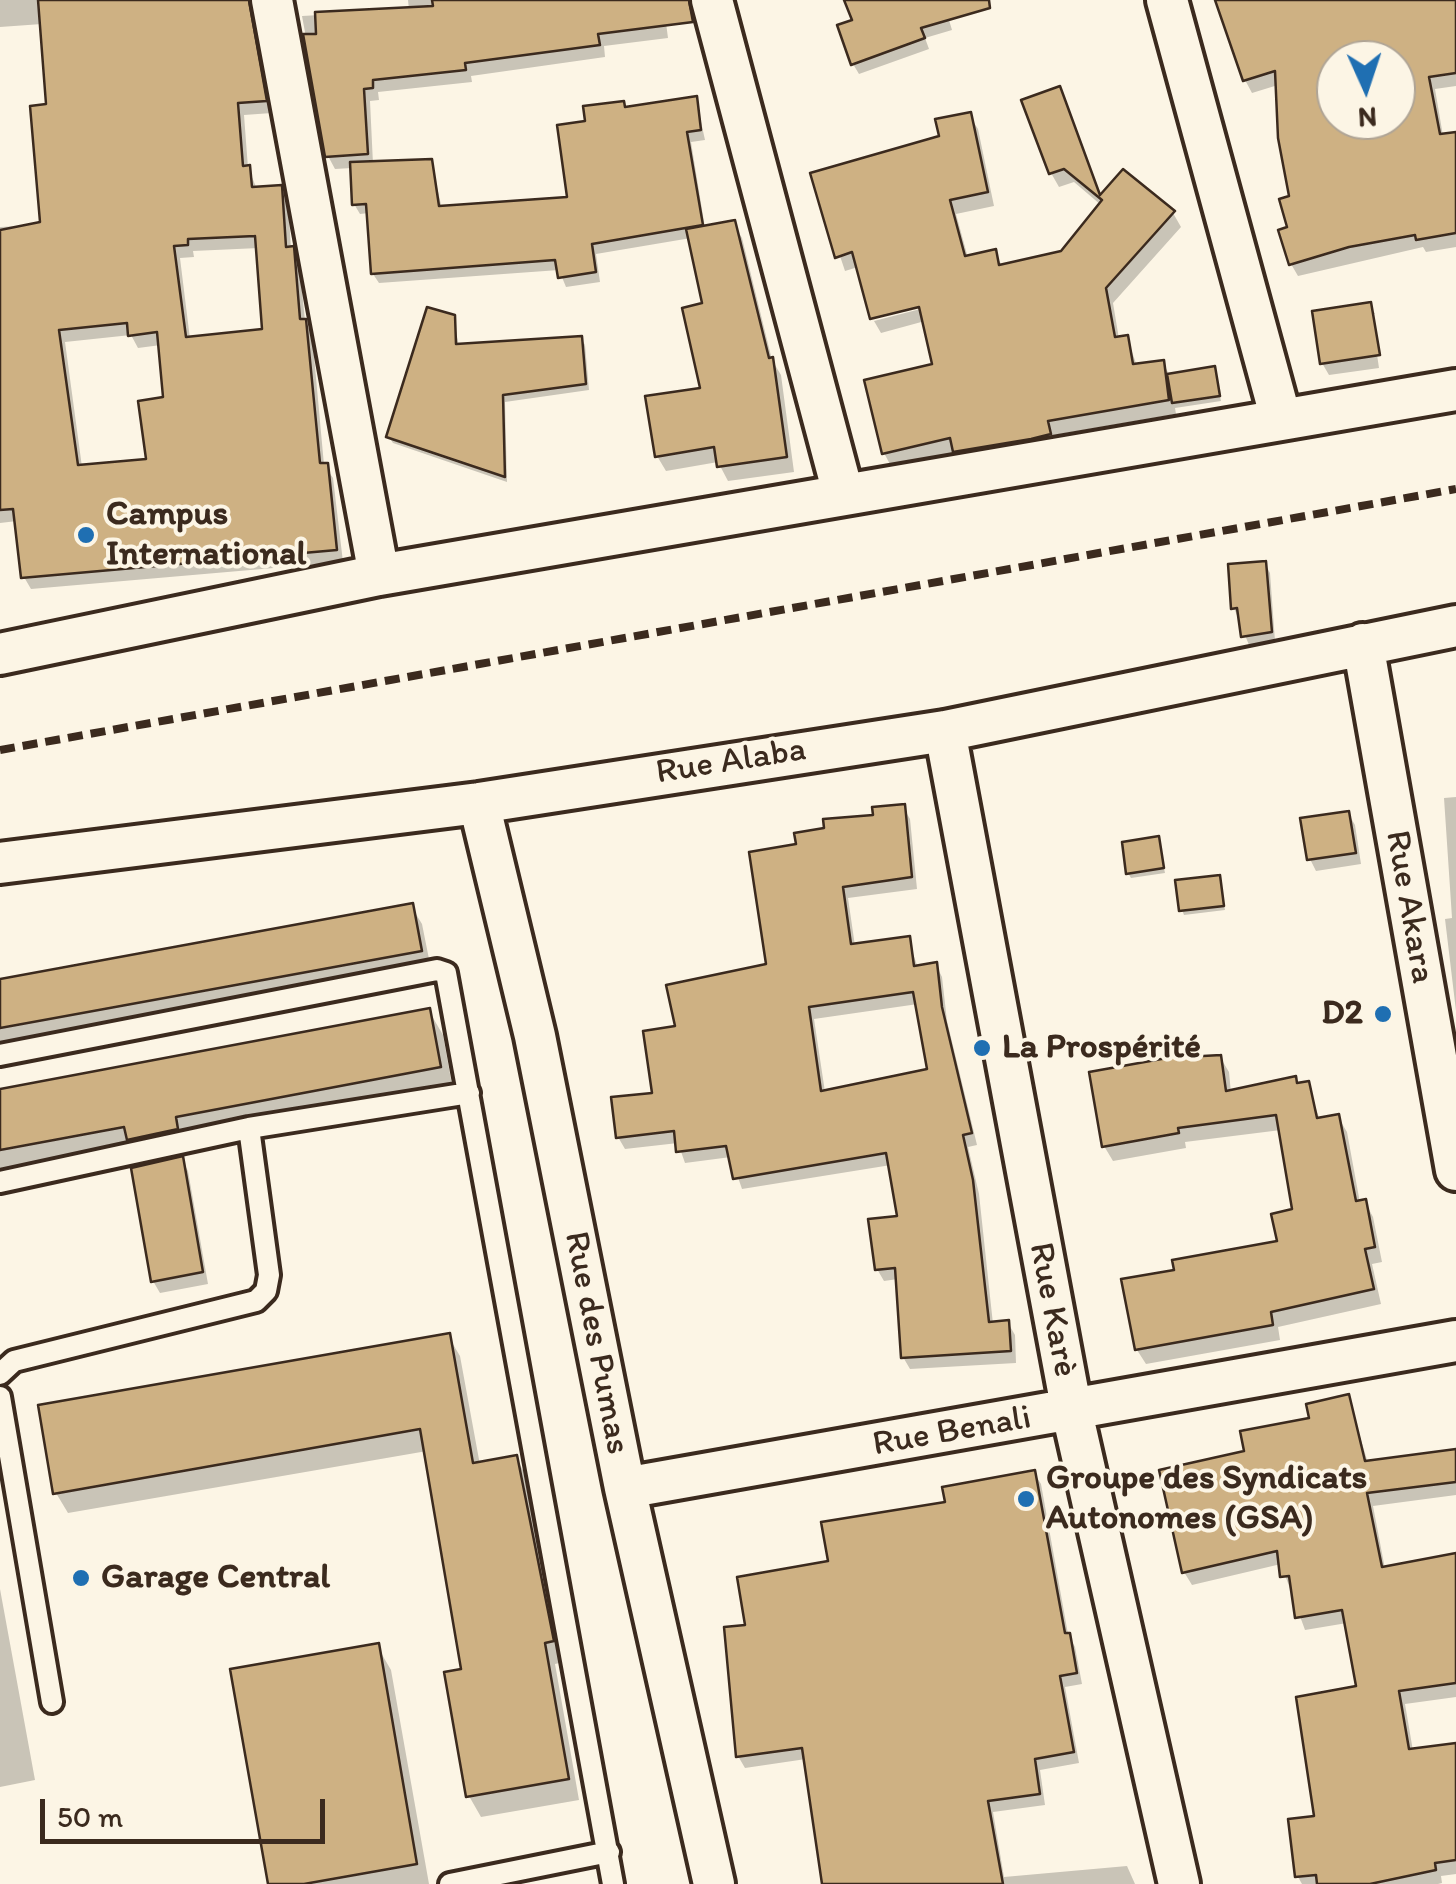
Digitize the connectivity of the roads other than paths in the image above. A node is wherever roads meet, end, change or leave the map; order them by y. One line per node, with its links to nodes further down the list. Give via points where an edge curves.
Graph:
1 (272, 0): 7 (street)
2 (712, 0): 6 (street)
3 (1167, 0): 5 (street)
4 (1456, 390): 5 (street)
5 (1281, 419): 6 (street)
6 (843, 493): 7 (street)
7 (379, 575): 10 (street)
8 (1456, 626): 9 (street, Rue Alaba)
9 (1363, 644): 11 (street, Rue Alaba); 17 (street, Rue Akara)
10 (0, 654)
11 (945, 731): 12 (street, Rue Alaba); 22 (street, Rue Karè)
12 (478, 803): 13 (street, Rue Alaba); 23 (street, Rue des Pumas, via 535,1036)
13 (0, 863)
14 (0, 1054): 15 (lane, via 437,970 449,978)
15 (469, 1093): 16 (lane); 25 (lane)
16 (249, 1128): 18 (lane); 20 (lane, via 268,1275 256,1301 14,1360)
17 (1456, 1170)
18 (0, 1182)
19 (1456, 1341): 22 (street, Rue Benali)
20 (0, 1374)
21 (0, 1397): 24 (lane)
22 (1072, 1412): 23 (street, Rue Benali); 29 (street, Rue Karè)
23 (625, 1488): 28 (street, Rue des Pumas)
24 (52, 1702)
25 (609, 1852): 26 (lane); 27 (lane)
26 (450, 1884)
27 (613, 1884)
28 (714, 1884)
29 (1179, 1884)

